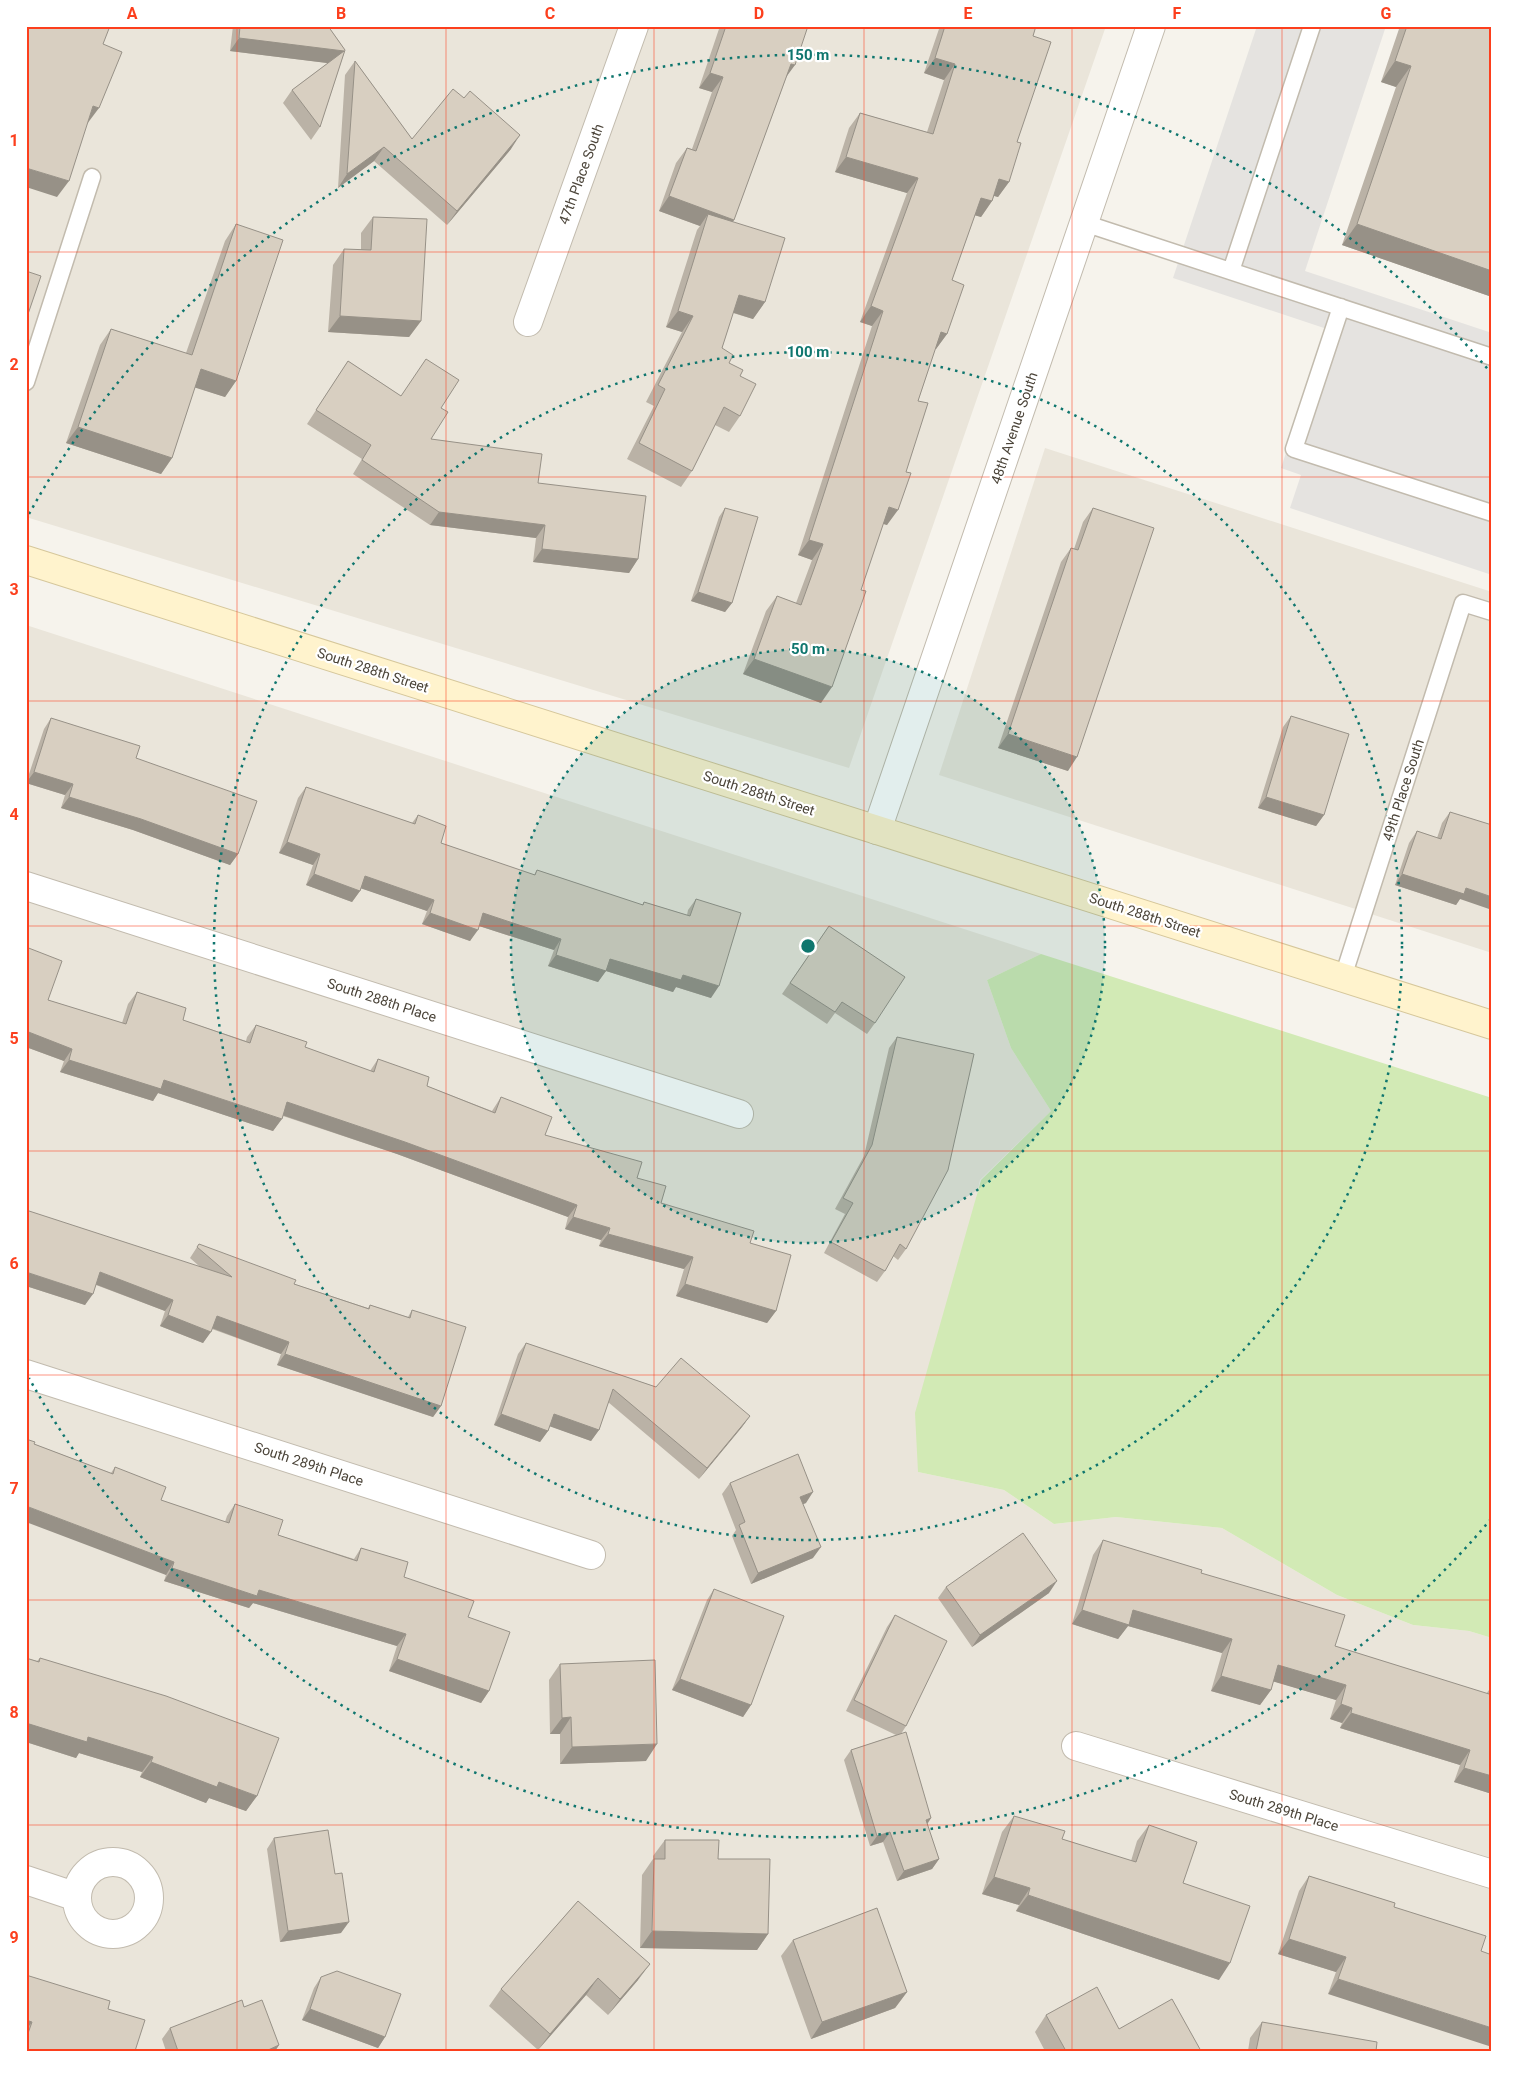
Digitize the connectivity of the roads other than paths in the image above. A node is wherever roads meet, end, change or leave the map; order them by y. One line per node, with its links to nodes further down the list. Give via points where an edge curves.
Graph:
1 (634, 26): 8 (street, 47th Place South)
2 (1150, 26): 5 (street, 48th Avenue South)
3 (1312, 26): 6 (lane)
4 (92, 177): 10 (lane)
5 (1084, 223): 6 (lane); 14 (street, 48th Avenue South)
6 (1231, 271): 7 (lane)
7 (1341, 307): 9 (lane); 11 (lane, via 1294,449)
8 (528, 322)
9 (1492, 357)
10 (26, 382)
11 (1492, 513)
12 (26, 560): 14 (main road, South 288th Street)
13 (1492, 612): 16 (lane, 49th Place South, via 1463,603)
14 (877, 830): 16 (main road, South 288th Street)
15 (26, 886): 18 (street, South 288th Place)
16 (1342, 977): 17 (main road, South 288th Street)
17 (1492, 1024)
18 (739, 1114)
19 (26, 1374): 20 (street, South 289th Place)
20 (592, 1555)
21 (1076, 1746): 22 (street, South 289th Place)
22 (1492, 1874)
23 (26, 1880): 24 (street)
24 (77, 1897)

